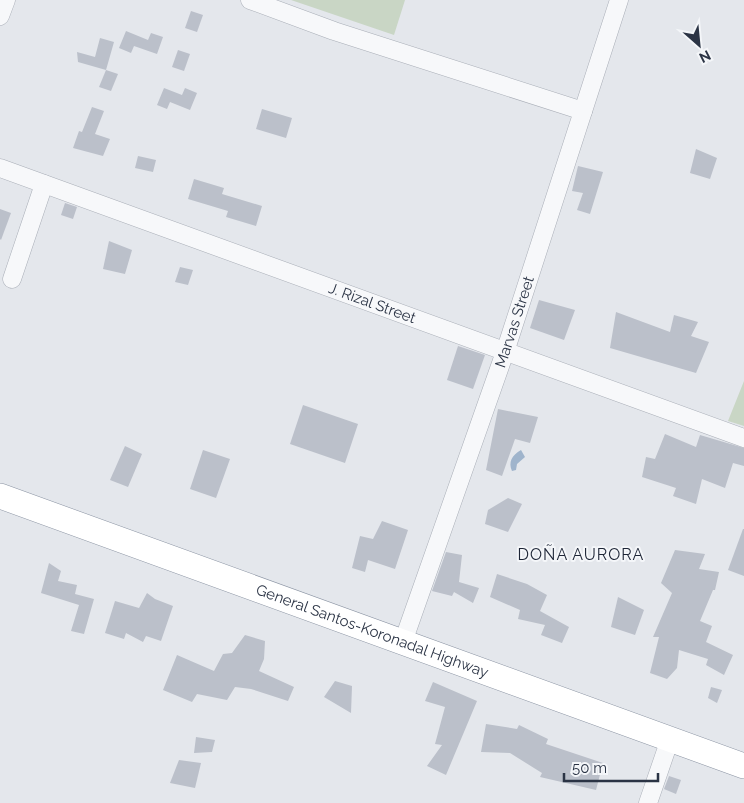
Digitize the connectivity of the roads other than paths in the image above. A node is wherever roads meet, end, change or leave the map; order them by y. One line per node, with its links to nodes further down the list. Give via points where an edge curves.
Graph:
1 (6, 0): 4 (street)
2 (250, 0): 5 (street, via 334,31)
3 (619, 0): 5 (street, Marvas Street)
4 (0, 16)
5 (583, 111): 9 (street, Marvas Street)
6 (0, 168): 7 (street, J. Rizal Street)
7 (44, 184): 8 (street); 9 (street, J. Rizal Street)
8 (12, 279)
9 (504, 352): 10 (street, J. Rizal Street); 12 (street, Marvas Street)
10 (744, 438)
11 (0, 496): 12 (highway, General Santos-Koronadal Highway)
12 (403, 642): 13 (highway, General Santos-Koronadal Highway)
13 (670, 739): 14 (highway, General Santos-Koronadal Highway); 15 (street)
14 (744, 766)
15 (648, 803)

